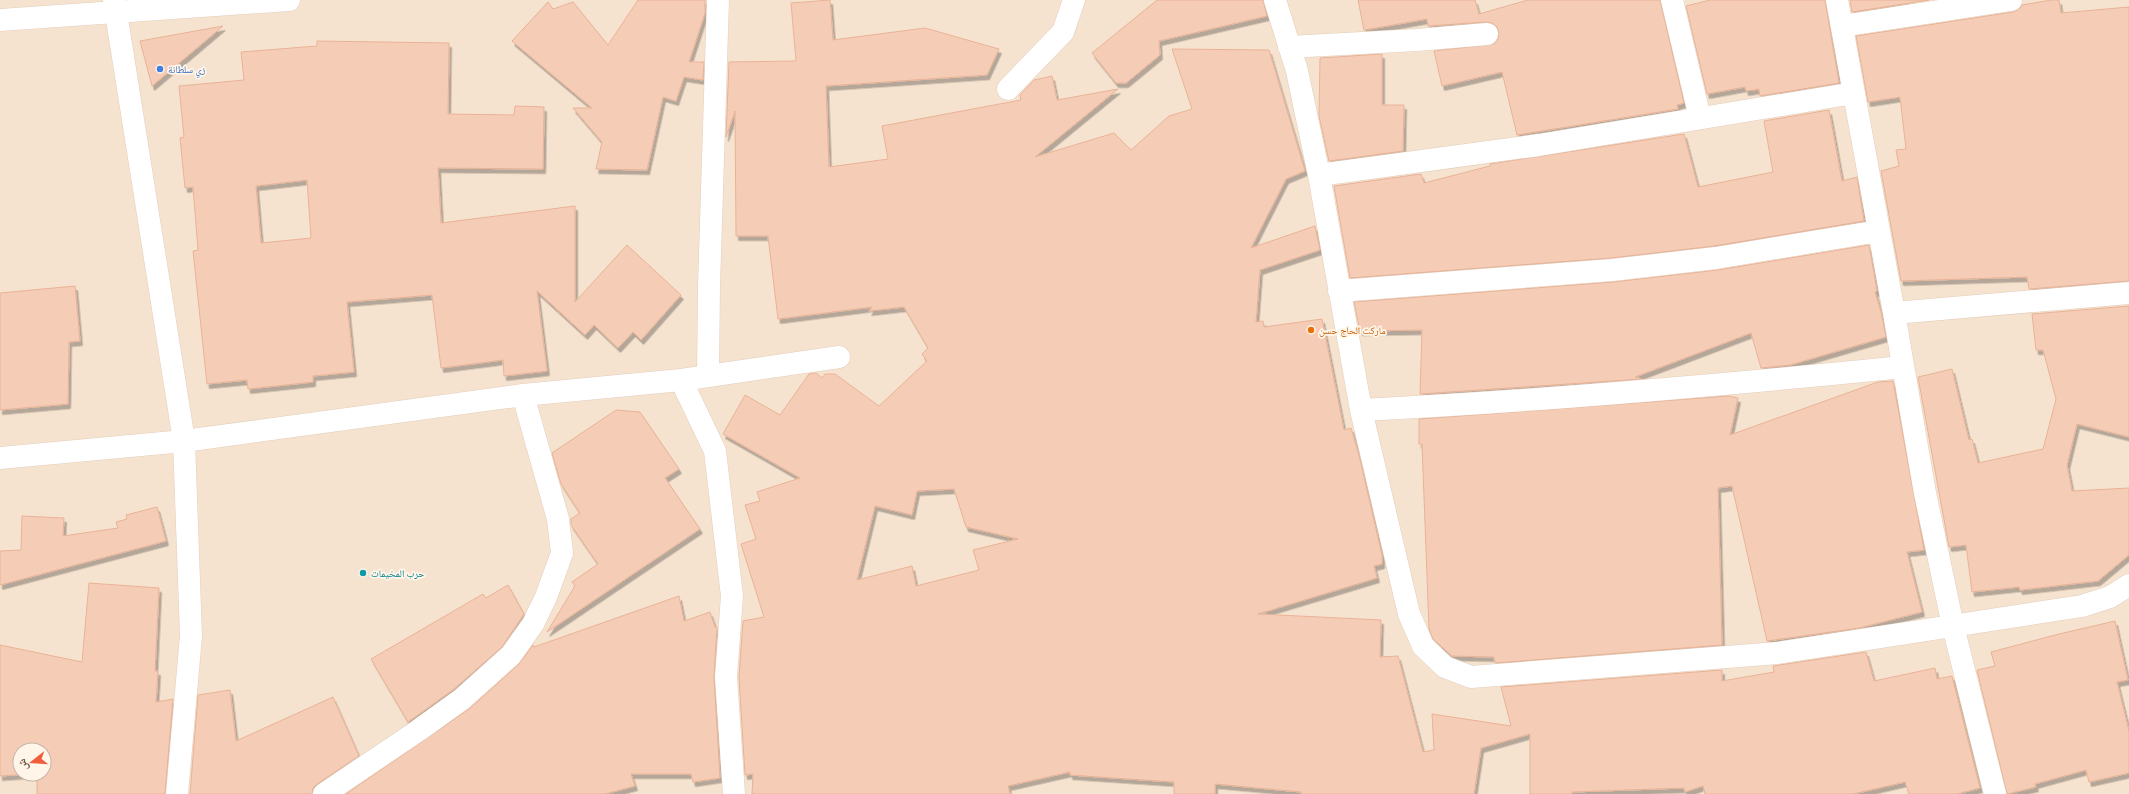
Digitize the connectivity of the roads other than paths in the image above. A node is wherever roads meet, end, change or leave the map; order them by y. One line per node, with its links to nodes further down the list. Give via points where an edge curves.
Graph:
1 (289, 0): 8 (street)
2 (718, 0): 23 (street)
3 (1074, 0): 13 (street, via 1063,32)
4 (1274, 0): 12 (street)
5 (1672, 0): 15 (street)
6 (1837, 0): 10 (street)
7 (2010, 0): 10 (street)
8 (114, 6): 9 (street); 27 (street)
9 (0, 20)
10 (1842, 26): 14 (street)
11 (1488, 34): 12 (street)
12 (1289, 46): 16 (street, via 1297,71)
13 (1008, 89)
14 (1854, 93): 15 (street); 17 (street)
15 (1700, 118): 16 (street, via 1539,145)
16 (1319, 175): 18 (street)
17 (1879, 231): 18 (street, via 1716,258 1620,269); 20 (street)
18 (1339, 291): 26 (street)
19 (2129, 293): 20 (street)
20 (1894, 313): 22 (street)
21 (839, 358): 23 (street)
22 (1903, 367): 26 (street, via 1637,393); 30 (street, via 1925,494)
23 (708, 376): 24 (street)
24 (681, 380): 25 (street); 33 (street, via 714,451 732,596 726,677)
25 (523, 395): 27 (street); 32 (street, via 558,519 562,553 533,624 511,655 467,694)
26 (1361, 410): 30 (street, via 1409,614 1423,646 1445,667 1471,677 1778,653)
27 (184, 441): 28 (street); 31 (street, via 191,636)
28 (0, 458)
29 (2129, 585): 30 (street, via 2110,597 2082,606)
30 (1953, 626): 34 (street)
31 (177, 794)
32 (324, 794)
33 (734, 794)
34 (1995, 794)

